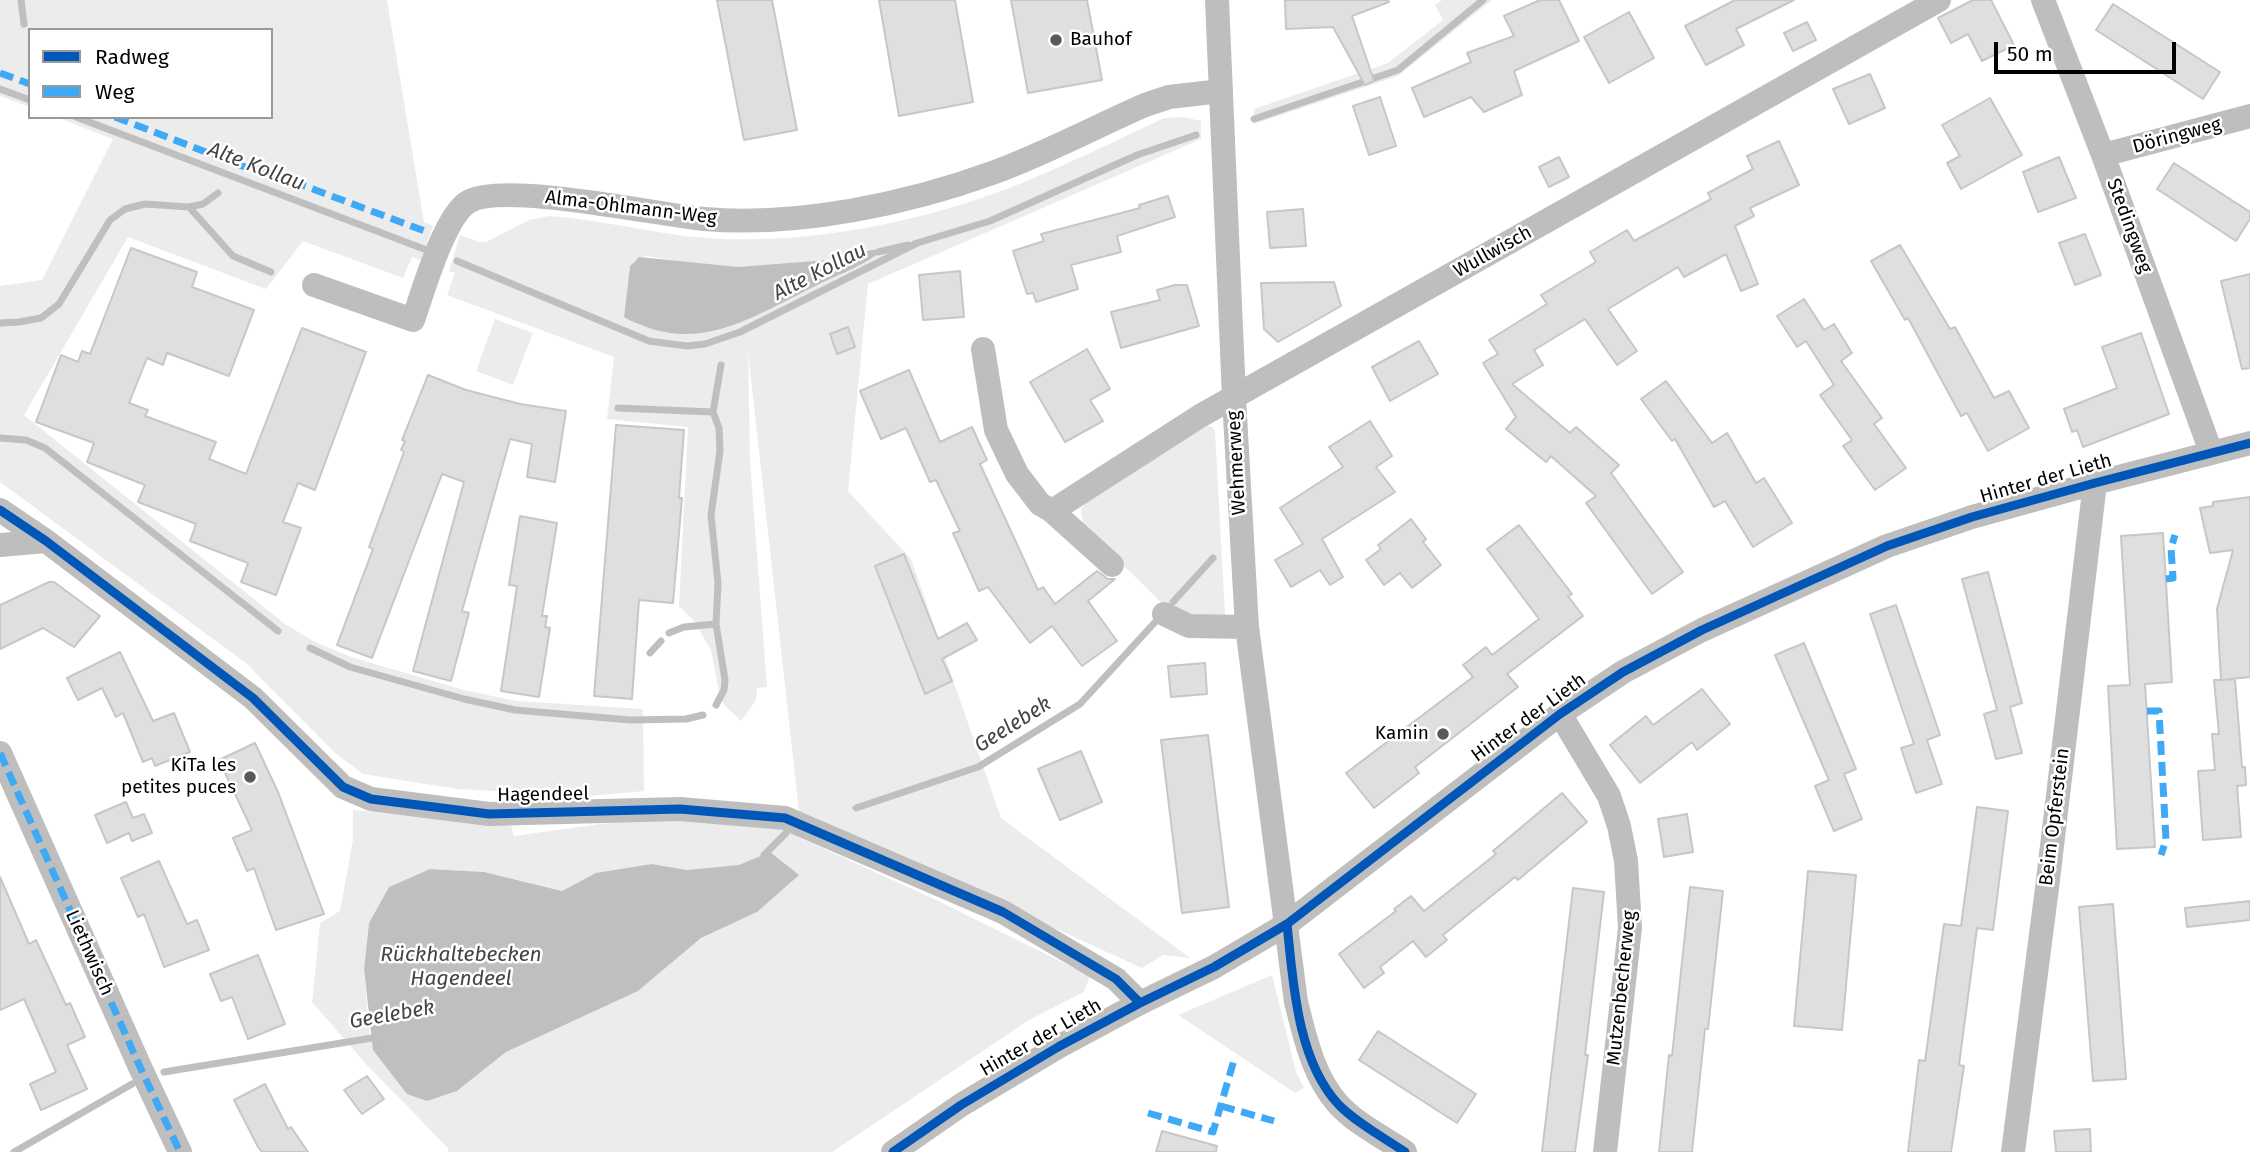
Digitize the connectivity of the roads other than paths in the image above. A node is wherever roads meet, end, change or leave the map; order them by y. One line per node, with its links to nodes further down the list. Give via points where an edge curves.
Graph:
1 (1217, 0): 4 (street, Wehmerweg)
2 (1939, 0): 9 (street, Wullwisch)
3 (2043, 0): 6 (street, Stedingweg)
4 (1221, 91): 7 (street, Alma-Ohlmann-Weg, via 1157,101 995,172 862,208 777,220 705,219 564,199 510,196 470,201 448,227 413,320); 9 (street, Wehmerweg)
5 (2250, 116): 6 (street, Döringweg)
6 (2103, 155): 11 (street, Stedingweg)
7 (314, 285)
8 (983, 349): 14 (street, via 996,430 1017,474 1040,504)
9 (1234, 398): 14 (street, Wullwisch); 19 (street, Wehmerweg)
10 (2250, 443): 11 (street, Hinter der Lieth)
11 (2211, 452): 12 (street, Hinter der Lieth)
12 (2095, 482): 20 (street, Hinter der Lieth, via 1887,546 1702,630 1623,672); 28 (street, Beim Opferstein)
13 (0, 510): 15 (street, Hagendeel)
14 (1052, 511): 17 (street)
15 (46, 541): 16 (street); 23 (street, Hagendeel, via 253,698 343,787 371,799 489,814 680,810 785,818 1003,912 1116,979)
16 (0, 545)
17 (1112, 565)
18 (1164, 614): 19 (street, via 1189,626)
19 (1247, 627): 22 (street, Wehmerweg)
20 (1560, 714): 22 (street, Hinter der Lieth); 27 (street, Mutzenbecherweg, via 1609,796 1628,873 1630,928)
21 (0, 753): 24 (street, Liethwisch)
22 (1287, 924): 23 (street, Hinter der Lieth); 26 (street, via 1296,1002 1322,1082 1357,1121)
23 (1140, 1003): 25 (street, Hinter der Lieth, via 982,1092)
24 (180, 1152)
25 (893, 1152)
26 (1405, 1152)
27 (1605, 1152)
28 (2013, 1152)

